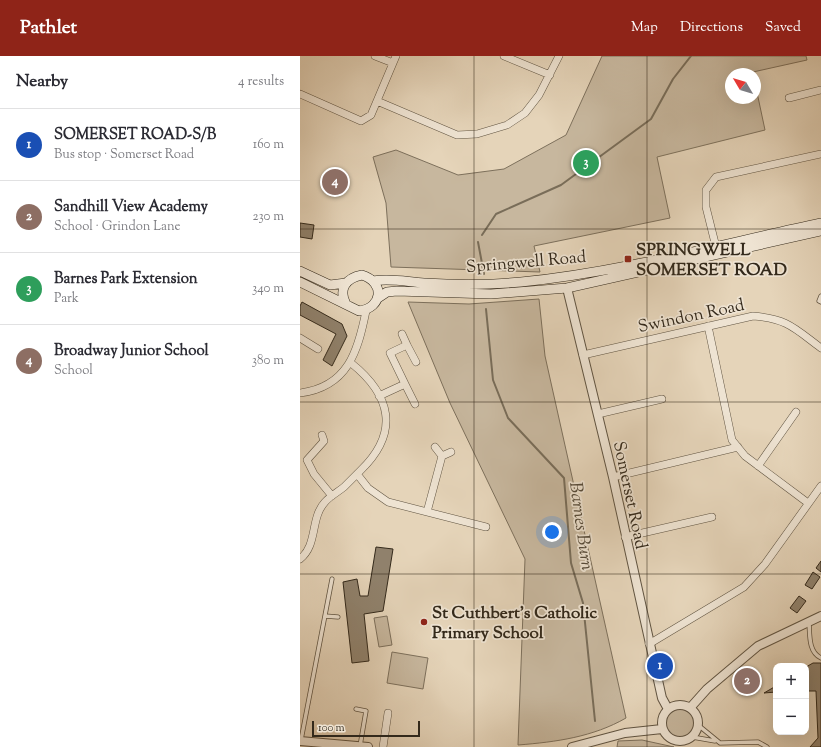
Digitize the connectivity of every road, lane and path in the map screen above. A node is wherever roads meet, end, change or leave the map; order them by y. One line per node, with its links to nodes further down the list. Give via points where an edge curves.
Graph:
1 (375, 56): 5 (street)
2 (396, 56): 5 (street)
3 (504, 56): 6 (street)
4 (559, 56): 6 (street)
5 (393, 63): 10 (street)
6 (550, 75): 10 (street, via 539,96 525,113 507,125 477,134 457,135)
7 (821, 90): 9 (street)
8 (300, 94): 10 (street, via 361,121 371,115)
9 (789, 98)
10 (377, 100)
11 (821, 154): 14 (street, via 716,177 706,190 706,207)
12 (821, 223): 14 (main road, Springwell Road)
13 (821, 231): 14 (main road, Springwell Road)
14 (716, 250): 16 (main road, Springwell Road); 20 (main road, Springwell Road)
15 (300, 271): 19 (main road, Springwell Road, via 330,285)
16 (565, 277): 17 (main road, Springwell Road, via 518,282 455,284 385,279); 20 (main road)
17 (373, 281): 19 (main road, Springwell Road, via 362,275 354,276); 22 (main road)
18 (300, 282): 24 (main road)
19 (346, 283): 24 (main road, via 342,294)
20 (567, 288): 22 (main road, Springwell Road, via 491,294 397,291 388,292); 32 (street, Somerset Road)
21 (821, 296): 23 (lane)
22 (378, 298): 25 (main road, Springwell Road)
23 (821, 302)
24 (346, 304): 25 (main road, via 356,311)
25 (366, 311): 34 (street)
26 (708, 326): 30 (street, Swindon Road, via 752,316 774,318 788,324); 32 (street, Swindon Road); 44 (street, via 732,440)
27 (402, 334): 29 (street)
28 (300, 338): 31 (street)
29 (407, 344): 33 (street); 35 (street, via 390,353)
30 (821, 348)
31 (318, 349)
32 (583, 355): 41 (street, Somerset Road)
33 (416, 362)
34 (351, 363): 36 (street, via 340,376 321,388); 37 (street, via 363,372)
35 (405, 384): 37 (street); 39 (street)
36 (300, 393)
37 (379, 396): 49 (street, via 386,411 387,425 383,442)
38 (662, 399): 41 (street)
39 (415, 404)
40 (796, 412): 48 (street)
41 (598, 414): 50 (street, Somerset Road)
42 (322, 435): 47 (street, via 324,441)
43 (435, 447): 46 (street)
44 (738, 447): 48 (street); 50 (street)
45 (451, 452): 46 (street)
46 (442, 456): 54 (street)
47 (304, 461): 52 (street)
48 (758, 466): 53 (street)
49 (357, 474): 52 (street); 54 (street, via 368,488 388,502)
50 (613, 477): 57 (street, Somerset Road)
51 (821, 486): 53 (street)
52 (332, 496): 58 (street, via 324,502 318,515 312,542)
53 (808, 503): 64 (street, via 765,564 744,587)
54 (427, 512): 56 (street)
55 (712, 517): 57 (street)
56 (486, 527)
57 (625, 537): 64 (street, Somerset Road)
58 (300, 559)
59 (332, 579): 60 (lane)
60 (325, 616): 62 (lane); 73 (lane)
61 (821, 616): 63 (street)
62 (338, 617)
63 (809, 621): 65 (lane, via 811,646); 66 (street, via 758,646 707,689)
64 (649, 644): 68 (street, Somerset Road, via 662,698)
65 (821, 658)
66 (690, 708): 68 (street, via 676,705); 70 (street, via 695,713)
67 (356, 709): 76 (lane, via 363,710 366,714)
68 (668, 709): 71 (street, via 662,716)
69 (388, 713): 77 (street)
70 (698, 725): 72 (street); 74 (lane)
71 (662, 729): 72 (street, via 670,738 677,741 685,741); 78 (street, via 625,733)
72 (692, 737): 74 (lane)
73 (300, 741): 76 (street)
74 (720, 743): 75 (lane)
75 (725, 745): 79 (lane, via 758,742)
76 (364, 747)
77 (383, 747)
78 (572, 747)
79 (767, 747)

